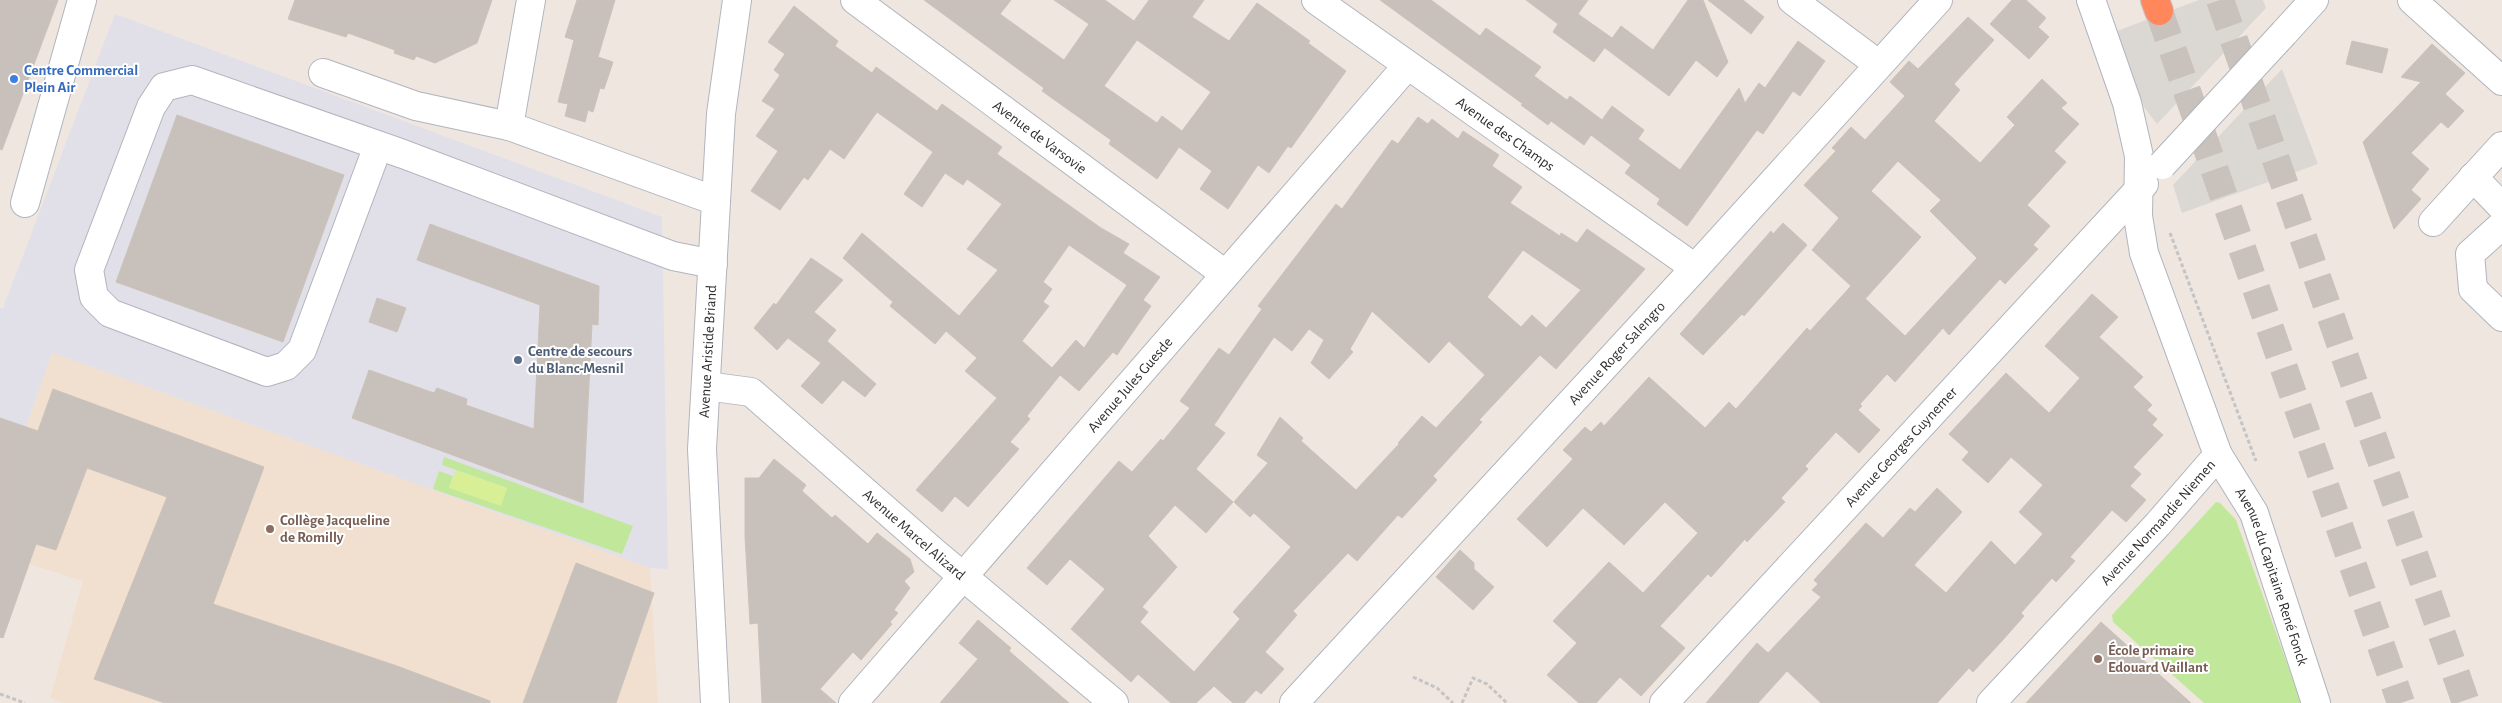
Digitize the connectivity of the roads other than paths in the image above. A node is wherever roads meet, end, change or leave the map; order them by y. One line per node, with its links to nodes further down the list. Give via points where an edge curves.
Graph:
1 (82, 0): 21 (street)
2 (531, 0): 15 (street)
3 (737, 0): 20 (street, Avenue Aristide Briand, via 721,114)
4 (855, 0): 27 (street, Avenue de Varsovie)
5 (1316, 0): 12 (street, Avenue des Champs)
6 (1792, 0): 11 (street)
7 (1938, 0): 11 (street, Avenue Roger Salengro)
8 (2091, 0): 19 (street, Avenue Normandie Niemen, via 2127,103 2139,156)
9 (2314, 0): 19 (street, Avenue Georges Guynemer, bridge)
10 (2412, 0): 14 (street)
11 (1878, 64): 26 (street, Avenue Roger Salengro)
12 (1407, 66): 26 (street, Avenue des Champs); 27 (street, Avenue Jules Guesde)
13 (323, 73): 15 (street, via 416,106)
14 (2502, 81)
15 (509, 126): 20 (street)
16 (378, 146): 16 (street, via 192,80 164,87 151,108 89,270 94,297 110,313 268,372 286,366 302,350); 25 (street, via 673,256)
17 (2502, 146): 18 (street)
18 (2473, 178): 22 (street); 23 (street)
19 (2138, 191): 30 (street, Avenue Normandie Niemen, via 2144,253); 36 (street, Avenue Georges Guynemer)
20 (716, 200): 25 (street, Avenue Aristide Briand)
21 (25, 203)
22 (2502, 207)
23 (2433, 222)
24 (2502, 224): 28 (street, via 2470,254 2473,289)
25 (712, 264): 29 (street, Avenue Aristide Briand)
26 (1694, 268): 35 (street, Avenue Roger Salengro)
27 (1225, 274): 31 (street, Avenue Jules Guesde)
28 (2502, 317)
29 (706, 386): 31 (street, Avenue Marcel Alizard, via 751,392); 32 (street, Avenue Aristide Briand, via 702,449)
30 (2218, 454): 37 (street, Avenue Normandie Niemen, via 2158,524); 38 (street, Avenue du Capitaine René Fonck, via 2254,512)
31 (963, 576): 33 (street, Avenue Jules Guesde); 34 (street, Avenue Marcel Alizard)
32 (715, 703)
33 (852, 703)
34 (1114, 703)
35 (1294, 703)
36 (1664, 703)
37 (1991, 703)
38 (2316, 703)

